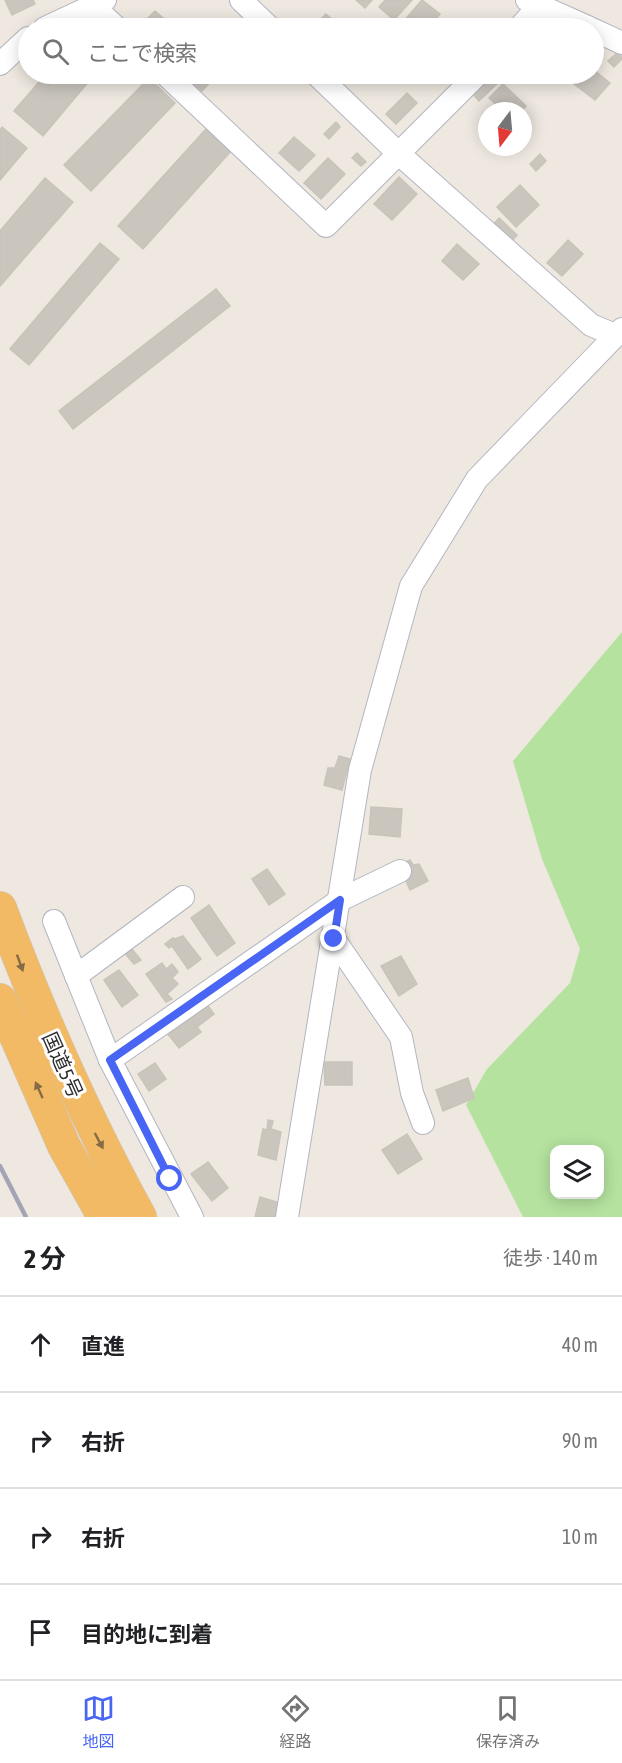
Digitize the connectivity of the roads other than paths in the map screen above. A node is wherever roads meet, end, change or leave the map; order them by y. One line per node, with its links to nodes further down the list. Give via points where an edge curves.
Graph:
1 (241, 0): 6 (street)
2 (533, 3): 7 (street); 8 (street)
3 (84, 5): 4 (street); 5 (street)
4 (62, 18)
5 (103, 18)
6 (260, 18)
7 (525, 18)
8 (567, 18)
9 (604, 35): 10 (street)
10 (622, 43)
11 (18, 47): 12 (street)
12 (0, 64)
13 (176, 84): 16 (street, via 326,226)
14 (326, 84): 16 (street)
15 (468, 84): 16 (street)
16 (398, 153): 17 (street, via 591,325)
17 (618, 332): 20 (street, via 477,479 411,586 360,770)
18 (400, 871): 20 (street)
19 (183, 897): 24 (street)
20 (340, 900): 23 (street); 26 (street)
21 (0, 908): 29 (highway, 国道5号, one-way to 29, via 42,1017 96,1136)
22 (54, 921): 24 (street)
23 (334, 939): 27 (street, via 401,1037 412,1093); 31 (street)
24 (76, 976): 26 (street)
25 (0, 1000): 28 (highway, 国道5号, one-way to 25, via 64,1146)
26 (110, 1060): 30 (street)
27 (423, 1123)
28 (104, 1217)
29 (140, 1217)
30 (192, 1217)
31 (288, 1217)

